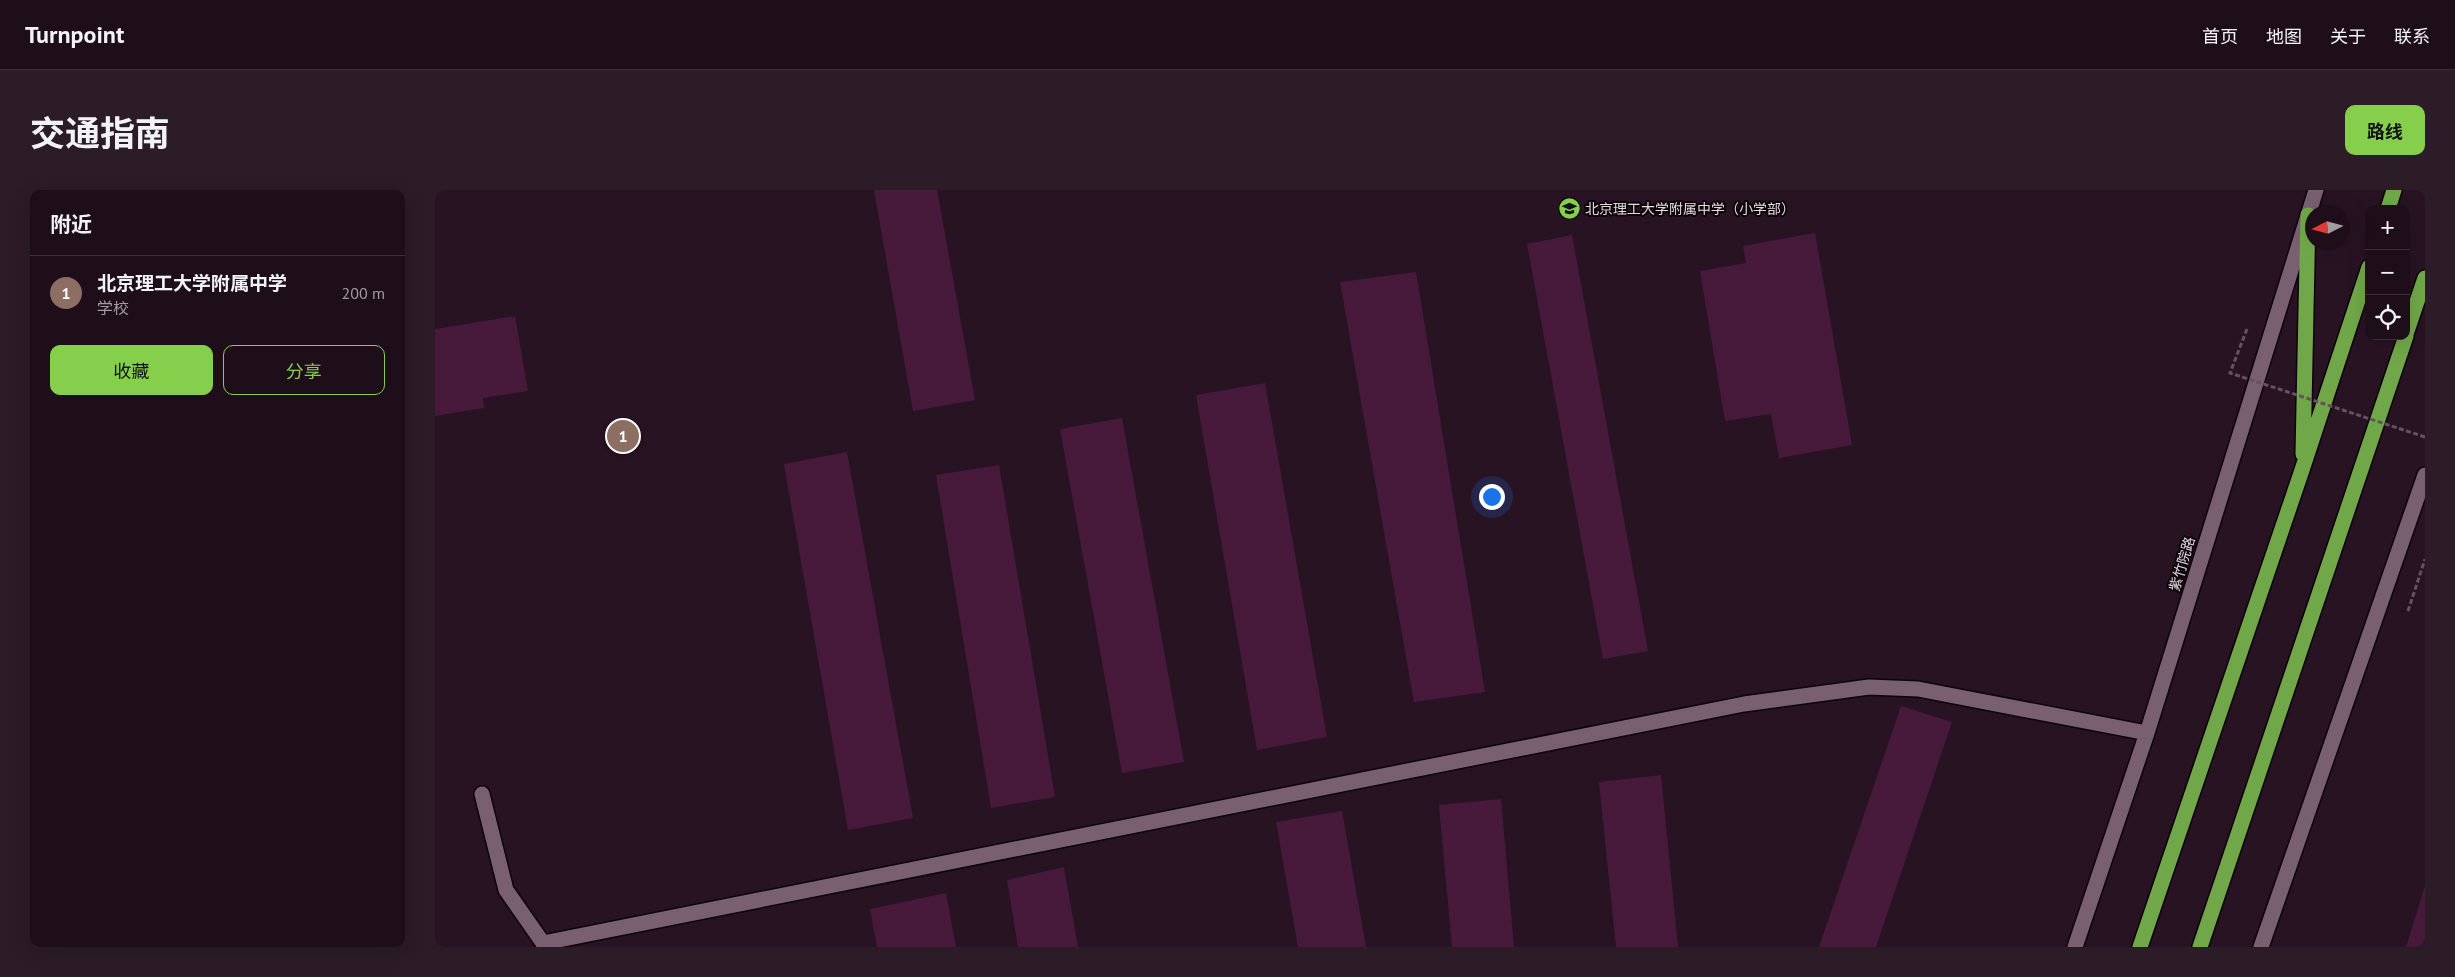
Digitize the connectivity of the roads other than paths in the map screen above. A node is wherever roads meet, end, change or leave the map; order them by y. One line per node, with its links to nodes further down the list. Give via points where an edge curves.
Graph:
1 (2317, 190): 3 (street, 紫竹院路)
2 (2394, 190): 4 (highway)
3 (2312, 205)
4 (2389, 205)
5 (2305, 225): 13 (street, 紫竹院路)
6 (2307, 250): 11 (highway)
7 (2425, 278): 9 (highway)
8 (2365, 279): 11 (highway)
9 (2410, 323)
10 (2404, 340): 18 (highway)
11 (2302, 470): 17 (highway)
12 (2425, 475): 19 (street)
13 (2147, 733): 15 (street, via 1918,689 1869,687 1734,706); 16 (street, 紫竹院路)
14 (482, 794): 15 (street, via 506,890)
15 (544, 945)
16 (2075, 947)
17 (2140, 947)
18 (2200, 947)
19 (2261, 947)

